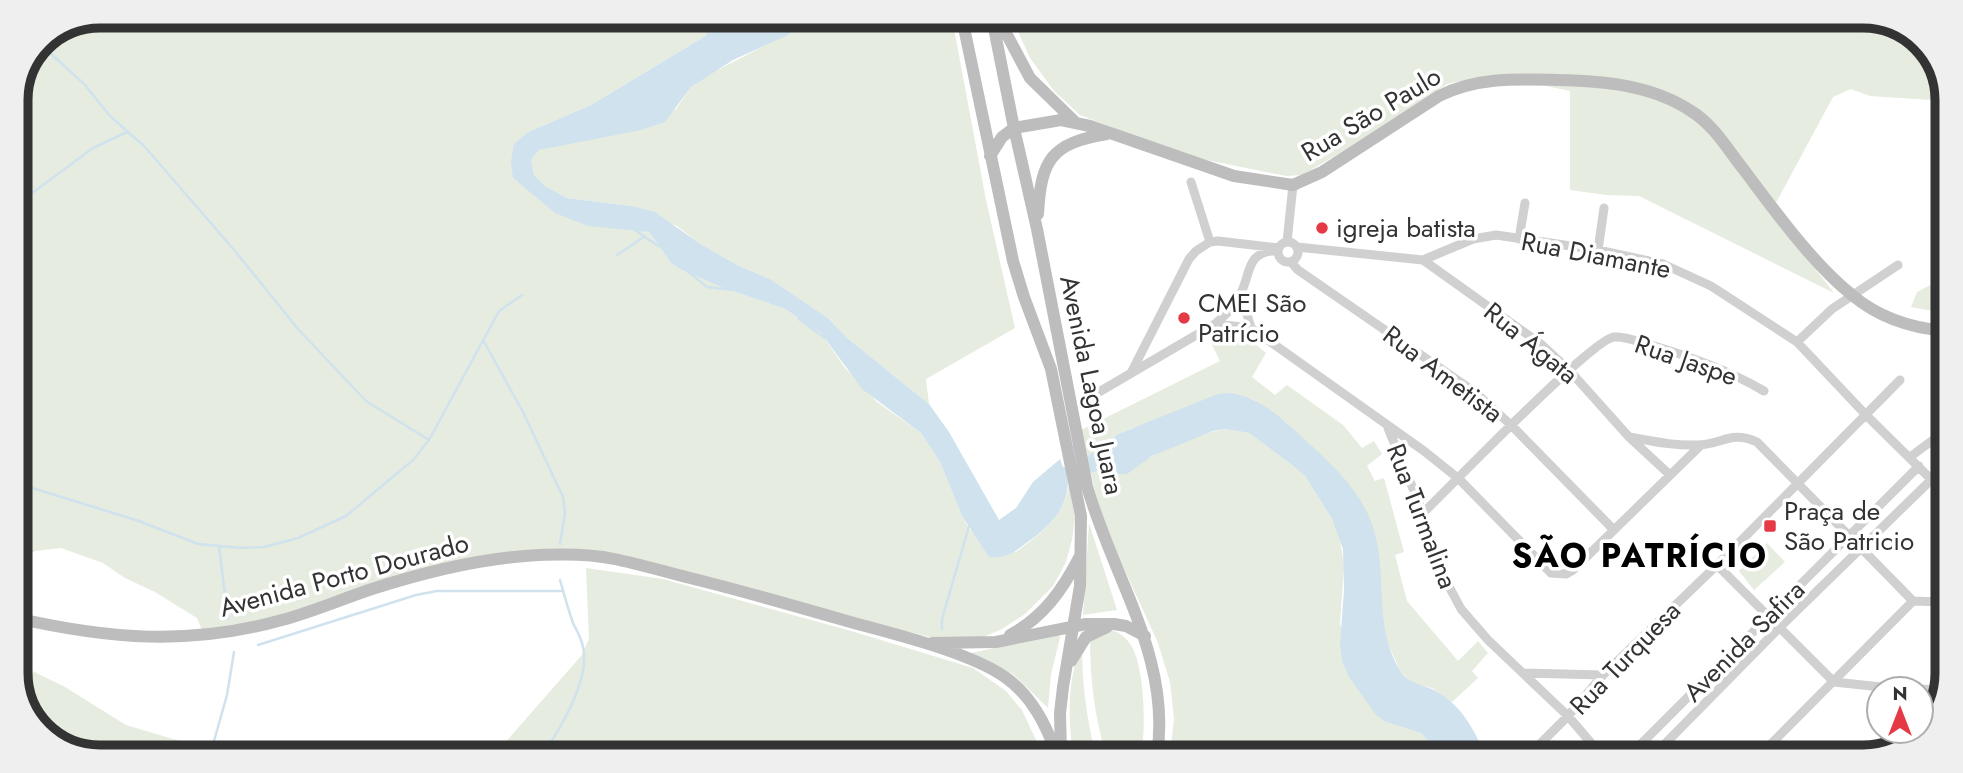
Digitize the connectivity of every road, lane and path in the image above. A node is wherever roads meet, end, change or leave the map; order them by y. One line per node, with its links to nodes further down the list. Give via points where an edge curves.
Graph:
1 (964, 28): 7 (main road, Avenida Lagoa Juara)
2 (994, 28): 5 (main road, Avenida Lagoa Juara)
3 (1003, 28): 4 (main road, via 1030,78)
4 (1074, 122): 5 (main road, Rua São Paulo); 6 (main road, Rua São Paulo)
5 (1014, 128): 7 (main road); 12 (main road, Avenida Lagoa Juara)
6 (1107, 134): 9 (main road, Rua São Paulo, via 1234,176); 12 (main road, via 1076,141 1048,163 1040,187)
7 (990, 156): 42 (main road, Avenida Lagoa Juara, via 1018,281)
8 (1191, 182): 14 (street)
9 (1293, 185): 16 (street); 25 (main road, Rua São Paulo, via 1322,172 1439,96 1476,81 1580,80 1629,86 1675,101 1711,127 1789,228)
10 (1525, 203): 13 (street)
11 (1604, 208): 19 (street)
12 (1037, 229): 42 (main road, Avenida Lagoa Juara)
13 (1519, 239): 19 (street, Rua Diamante); 20 (street, Rua Diamante, via 1473,239)
14 (1210, 242): 15 (street); 29 (street, via 1189,259)
15 (1236, 242): 18 (street); 22 (street)
16 (1287, 242): 17 (street); 18 (street)
17 (1297, 247): 20 (street, Rua Diamante); 21 (street, via 1298,254)
18 (1278, 249): 21 (street, via 1283,261); 22 (street, via 1262,253)
19 (1598, 250): 30 (street, Rua Diamante, via 1678,270)
20 (1423, 260): 32 (street, Rua Ágata)
21 (1291, 262): 39 (street, Rua Ametista, via 1476,393)
22 (1250, 263): 24 (street)
23 (1898, 265): 25 (street)
24 (1241, 294): 26 (street); 27 (street)
25 (1853, 296): 28 (main road, Rua São Paulo, via 1901,322); 30 (street, via 1826,313)
26 (1215, 324): 27 (street); 31 (street)
27 (1251, 328): 38 (street)
28 (1935, 329)
29 (1148, 339): 31 (street); 33 (street)
30 (1797, 342): 37 (street, Rua Diamante)
31 (1160, 357): 33 (street)
32 (1569, 370): 35 (street, Rua Jaspe, via 1603,341 1626,338 1693,357); 39 (street, Rua Jaspe); 40 (street, Rua Ágata)
33 (1130, 375): 36 (street)
34 (1900, 380): 37 (street, Rua Turquesa)
35 (1764, 391)
36 (1099, 392)
37 (1866, 415): 44 (street, Rua Diamante); 50 (street, Rua Turquesa)
38 (1387, 426): 47 (street); 52 (street, Rua Turmalina)
39 (1512, 426): 47 (street, Rua Jaspe); 53 (street, Rua Ametista)
40 (1629, 437): 43 (street); 46 (street, Rua Ágata)
41 (1935, 438): 44 (street)
42 (1072, 441): 51 (main road, Avenida Lagoa Juara)
43 (1700, 446): 46 (street); 50 (street, via 1733,436 1757,442)
44 (1910, 457): 45 (street, Rua Diamante)
45 (1919, 466): 48 (street, Rua Diamante); 54 (street, Avenida Safira)
46 (1670, 475): 53 (street)
47 (1459, 479): 52 (street, Rua Jaspe); 53 (street, via 1551,573 1573,570)
48 (1932, 479): 49 (street, Rua Diamante); 55 (street, Avenida Safira)
49 (1935, 482)
50 (1797, 485): 54 (street); 57 (street, Rua Turquesa)
51 (1083, 488): 56 (main road, Avenida Lagoa Juara); 65 (main road, Avenida Lagoa Juara)
52 (1423, 513): 69 (street, Rua Turmalina, via 1444,577 1461,610)
53 (1614, 530)
54 (1849, 536): 55 (street); 60 (street, Avenida Safira)
55 (1860, 547): 58 (street); 64 (street, Avenida Safira)
56 (1082, 552): 63 (main road, Avenida Lagoa Juara); 67 (main road, via 1051,603 1021,629)
57 (1717, 565): 60 (street); 70 (street, Rua Turquesa)
58 (1913, 601): 59 (street); 71 (street)
59 (1935, 602)
60 (1768, 617): 64 (street); 79 (street, Avenida Safira)
61 (28, 620): 66 (main road, Avenida Porto Dourado, via 146,639 210,634 281,621 446,568 568,555 612,558)
62 (1114, 624): 63 (main road); 65 (main road); 68 (main road, via 1086,637)
63 (1074, 627): 67 (main road); 68 (main road, Avenida Lagoa Juara)
64 (1780, 627): 71 (street); 80 (street, Avenida Safira)
65 (1144, 636): 76 (main road, Avenida Lagoa Juara, via 1160,704)
66 (919, 642): 67 (main road); 74 (main road, via 1007,678 1028,699)
67 (996, 642)
68 (1066, 668): 75 (main road, Avenida Lagoa Juara)
69 (1524, 673): 70 (street); 73 (street, Rua Turmalina)
70 (1602, 675): 73 (street, Rua Turquesa)
71 (1834, 682): 72 (street); 81 (street)
72 (1865, 685)
73 (1568, 716): 77 (street, Rua Turquesa); 78 (street, Rua Turmalina)
74 (1055, 745)
75 (1059, 745)
76 (1158, 745)
77 (1539, 745)
78 (1593, 745)
79 (1640, 745)
80 (1664, 745)
81 (1770, 745)

